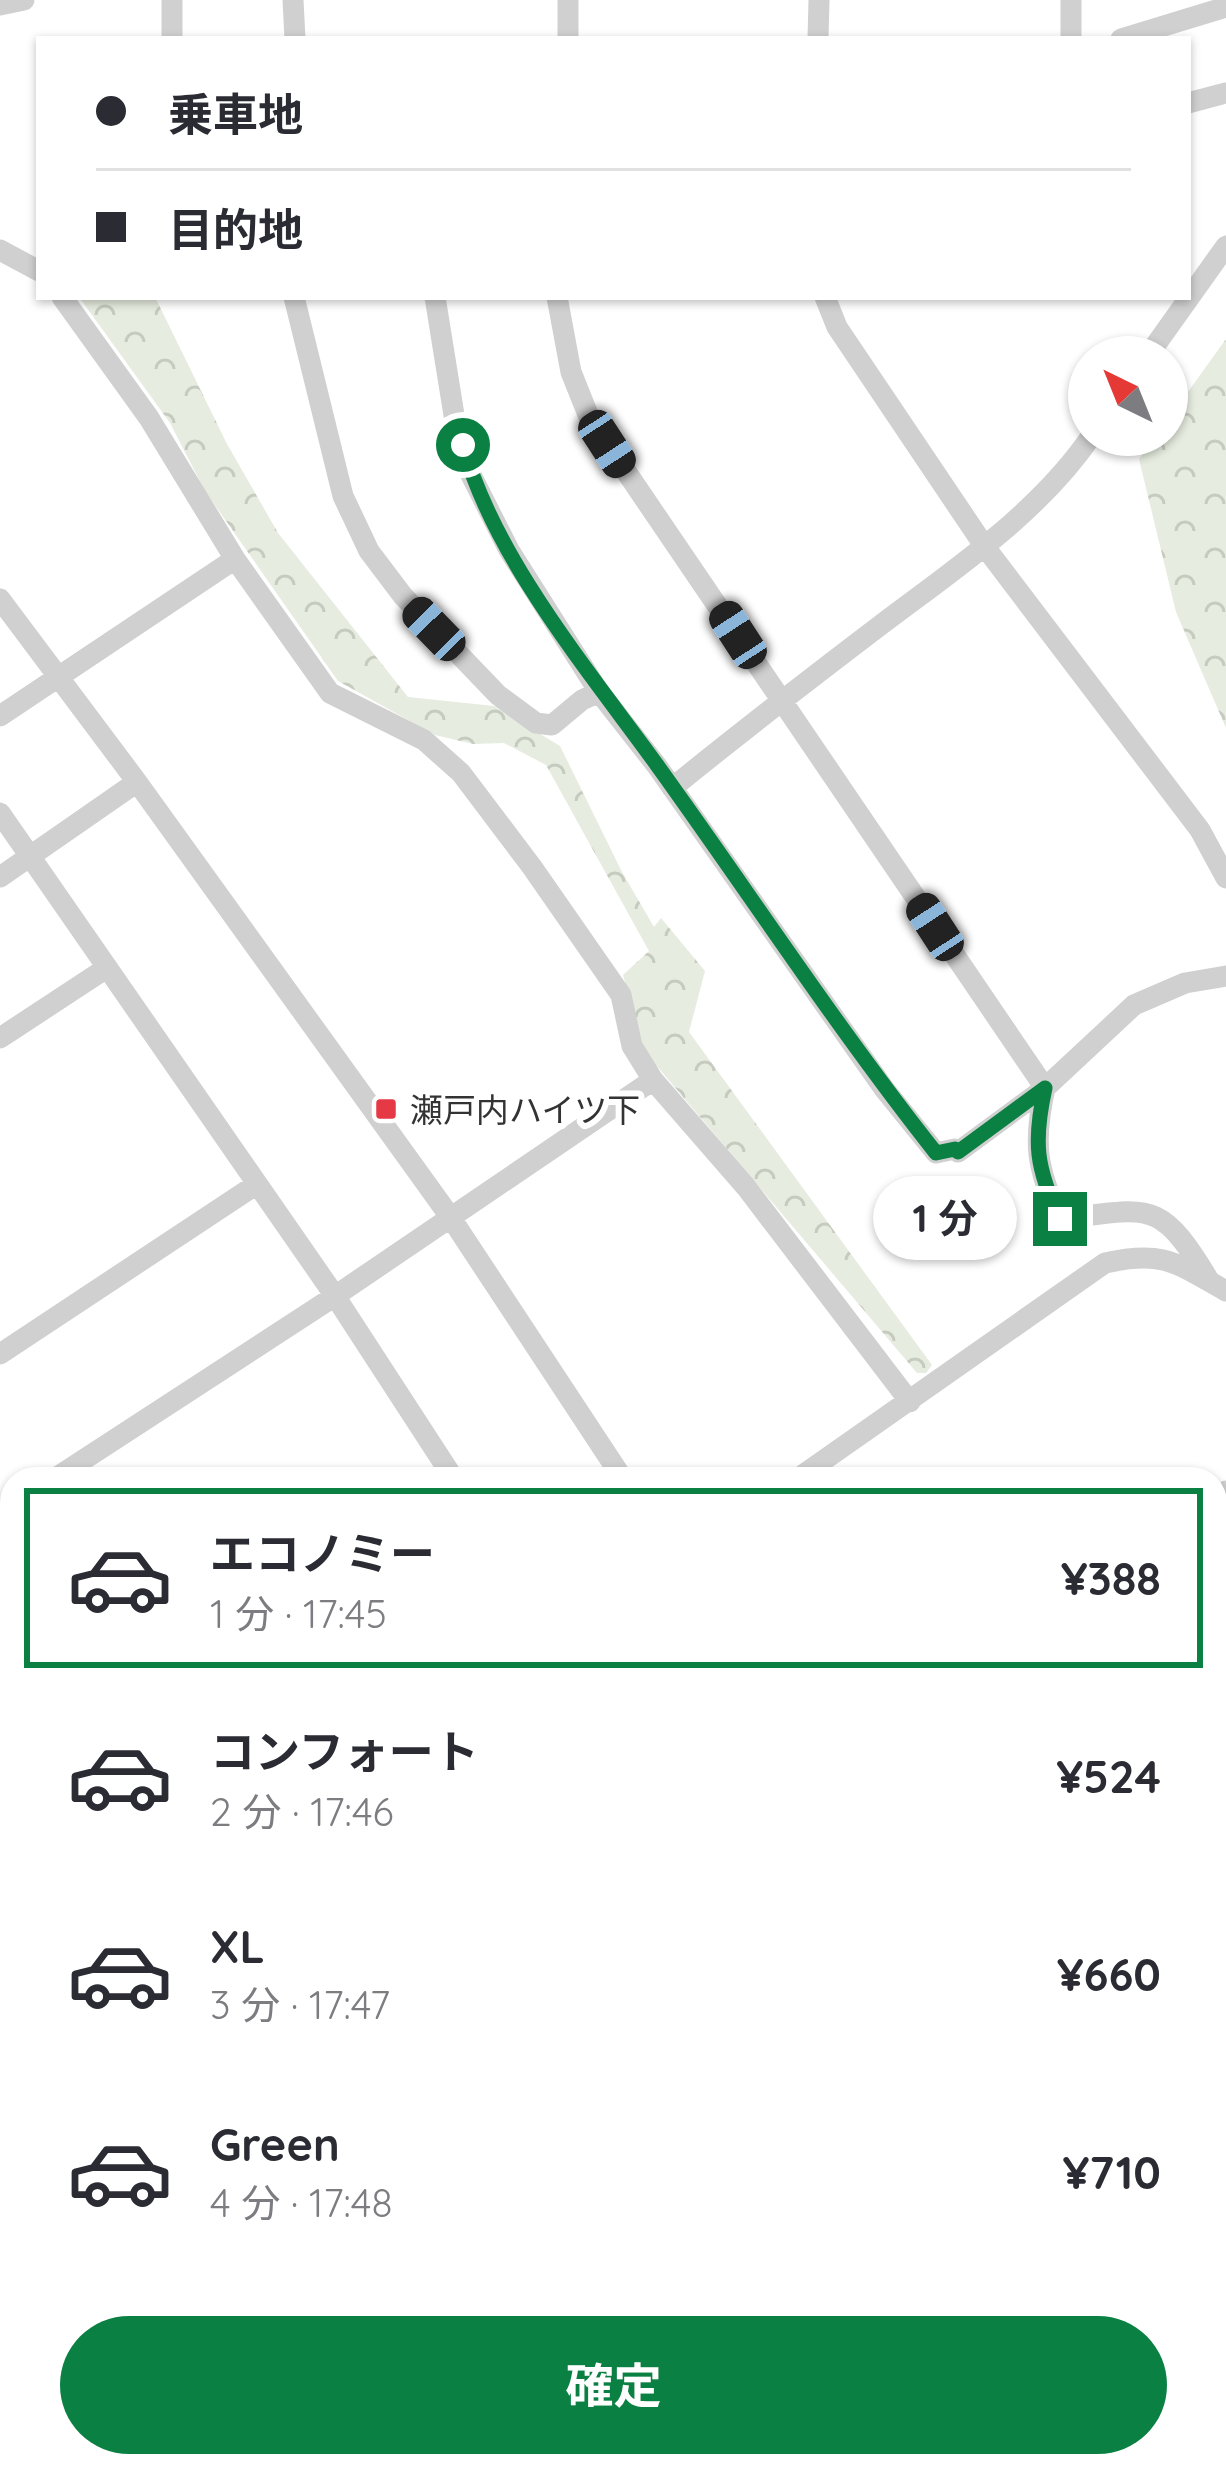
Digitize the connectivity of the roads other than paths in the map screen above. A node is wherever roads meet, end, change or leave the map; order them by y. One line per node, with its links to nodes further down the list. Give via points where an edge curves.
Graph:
1 (24, 0): 7 (street)
2 (172, 0): 9 (street)
3 (293, 0): 10 (street)
4 (568, 0): 11 (street)
5 (819, 0): 12 (street)
6 (1071, 0): 13 (street)
7 (0, 5)
8 (1226, 7): 14 (street)
9 (172, 36)
10 (295, 36)
11 (568, 36)
12 (818, 36)
13 (1071, 36)
14 (1131, 36)
15 (1226, 93): 16 (street)
16 (1191, 102)
17 (1226, 246): 20 (street)
18 (0, 250): 19 (street)
19 (36, 270)
20 (1191, 295)
21 (64, 300): 30 (street)
22 (295, 300): 33 (street, via 344,496 369,551 403,596 536,723 552,725)
23 (435, 300): 33 (street, via 471,475)
24 (558, 300): 34 (street, via 589,417)
25 (826, 300): 29 (street)
26 (1188, 300): 27 (street)
27 (1162, 336)
28 (1078, 456): 29 (street)
29 (985, 547): 34 (street); 41 (street, via 1200,830)
30 (235, 559): 32 (street); 45 (street, via 330,693 424,740 482,800 621,995 632,1046)
31 (0, 599): 32 (street)
32 (59, 678): 35 (street); 36 (street)
33 (599, 692): 37 (street)
34 (781, 700): 37 (street); 46 (street)
35 (0, 716)
36 (137, 782): 39 (street); 48 (street)
37 (672, 788): 46 (street, via 936,1153 958,1152)
38 (0, 813): 39 (street)
39 (31, 856): 40 (street); 42 (street)
40 (0, 877)
41 (1226, 878)
42 (105, 970): 44 (street); 47 (street)
43 (1226, 976): 46 (street, via 1134,1005)
44 (0, 1038)
45 (653, 1080): 48 (street); 52 (street)
46 (1045, 1088): 49 (street, via 1035,1131 1040,1177 1060,1219 1152,1212)
47 (257, 1184): 50 (street); 51 (street)
48 (451, 1218): 50 (street); 55 (street)
49 (1218, 1286): 52 (street, via 1172,1260 1105,1263)
50 (335, 1296): 53 (street); 54 (street)
51 (0, 1354)
52 (910, 1402): 56 (street)
53 (72, 1467)
54 (446, 1467)
55 (615, 1467)
56 (815, 1467)

